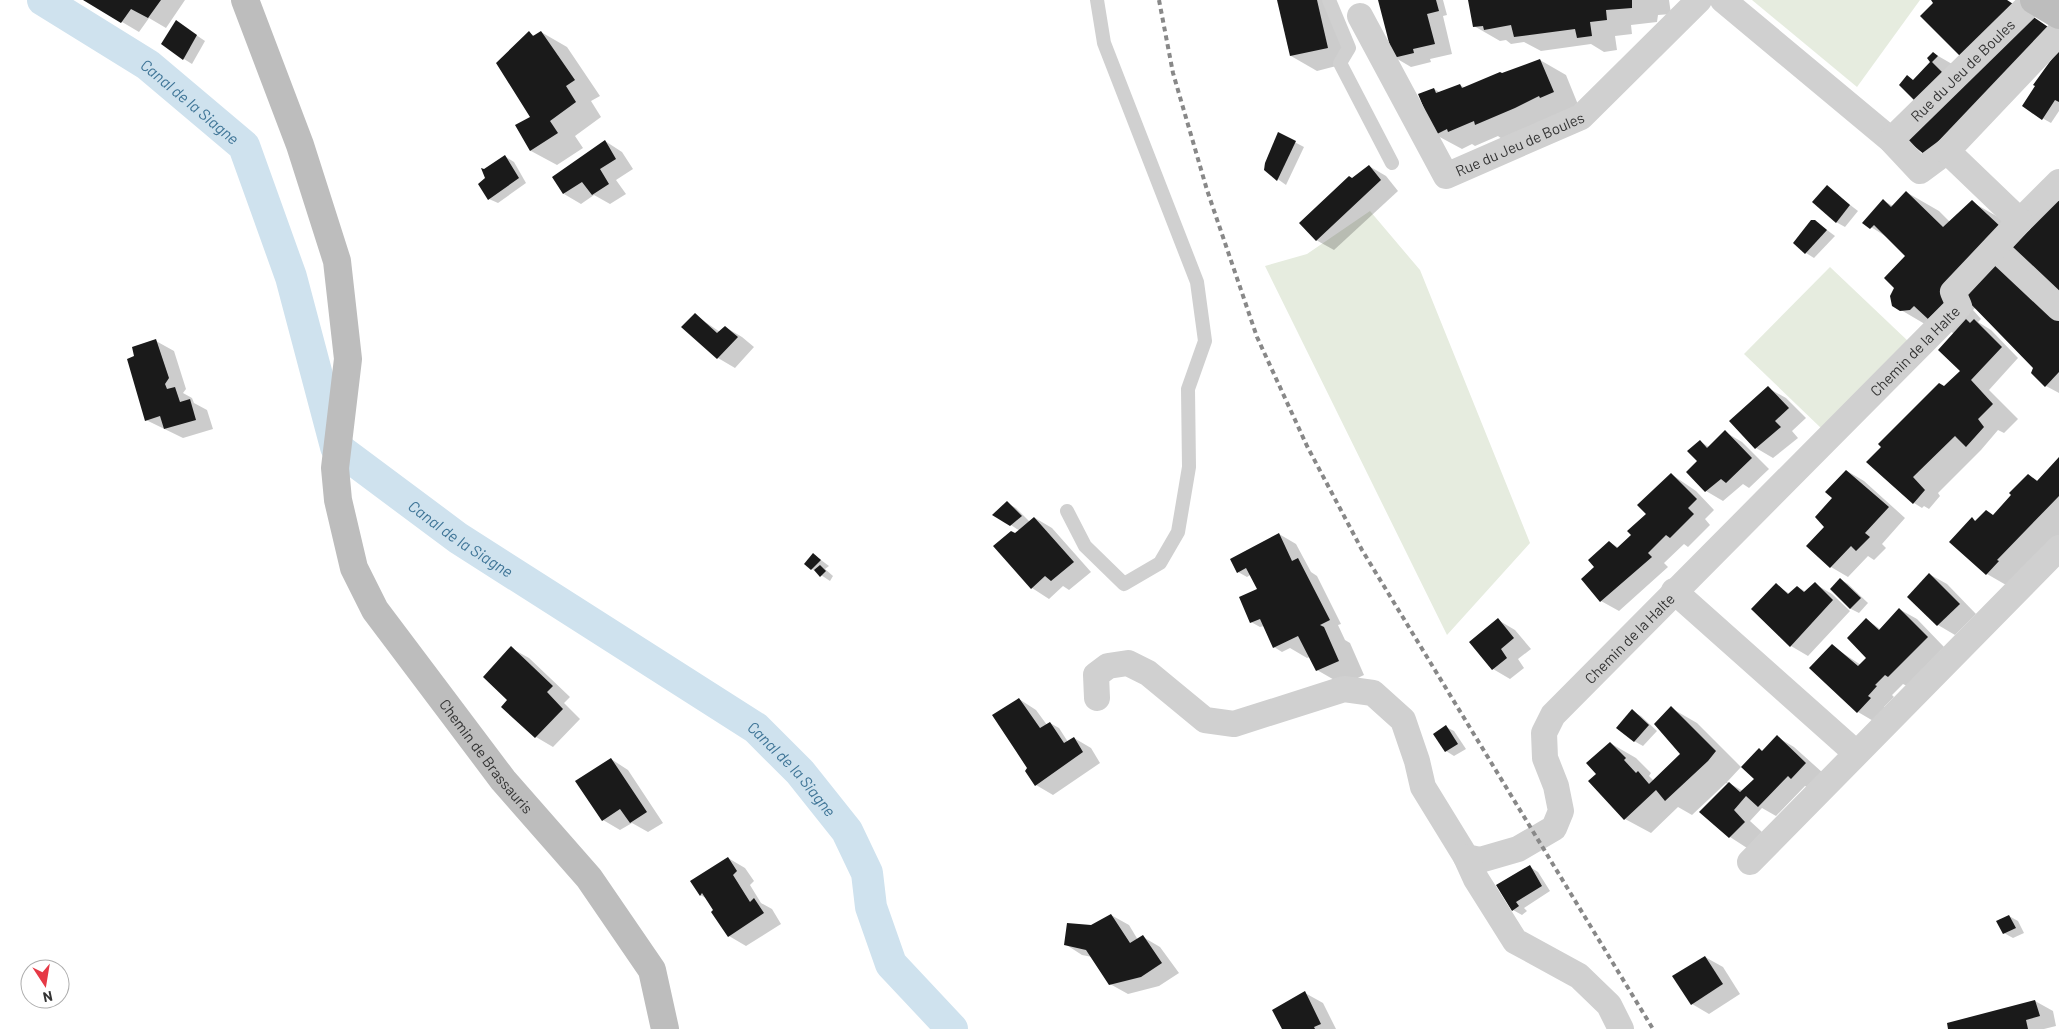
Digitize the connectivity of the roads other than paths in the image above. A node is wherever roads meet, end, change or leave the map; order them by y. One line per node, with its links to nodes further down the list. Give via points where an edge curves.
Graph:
1 (245, 0): 24 (street, Chemin de Brassauris, via 300,145 337,261 348,359 335,468 338,500 354,568 375,610 503,780 589,878 652,970)
2 (1097, 0): 17 (lane, via 1104,43 1197,282 1205,341 1188,389 1190,467 1178,532 1160,562 1124,584 1085,546)
3 (1329, 0): 12 (lane, via 1349,48 1340,64)
4 (1699, 0): 8 (street, Rue du Jeu de Boules, via 1581,117 1446,176)
5 (1723, 0): 10 (street)
6 (2034, 0): 7 (street); 10 (street, Rue du Jeu de Boules)
7 (2059, 15)
8 (1360, 16)
9 (2059, 33): 11 (street)
10 (1892, 140): 11 (street, via 1920,171)
11 (1947, 151): 14 (street)
12 (1392, 163)
13 (2059, 182): 14 (street, Chemin de la Halte)
14 (2020, 221): 15 (street, Chemin de la Halte)
15 (1995, 248): 16 (street); 19 (street, Chemin de la Halte, via 1953,292 1959,306)
16 (2059, 308)
17 (1067, 511)
18 (2059, 548): 21 (street)
19 (1674, 591): 21 (street); 22 (street, Chemin de la Halte, via 1553,715 1544,733 1545,758 1561,811 1554,828 1518,850 1480,860)
20 (1097, 698): 22 (street, via 1096,674 1108,666 1128,664 1148,673 1205,720 1234,724 1344,689 1372,693 1403,720 1423,787)
21 (1856, 754): 23 (street)
22 (1466, 857): 25 (street, via 1476,880 1515,941 1579,976 1609,1005)
23 (1750, 862)
24 (665, 1029)
25 (1621, 1029)

